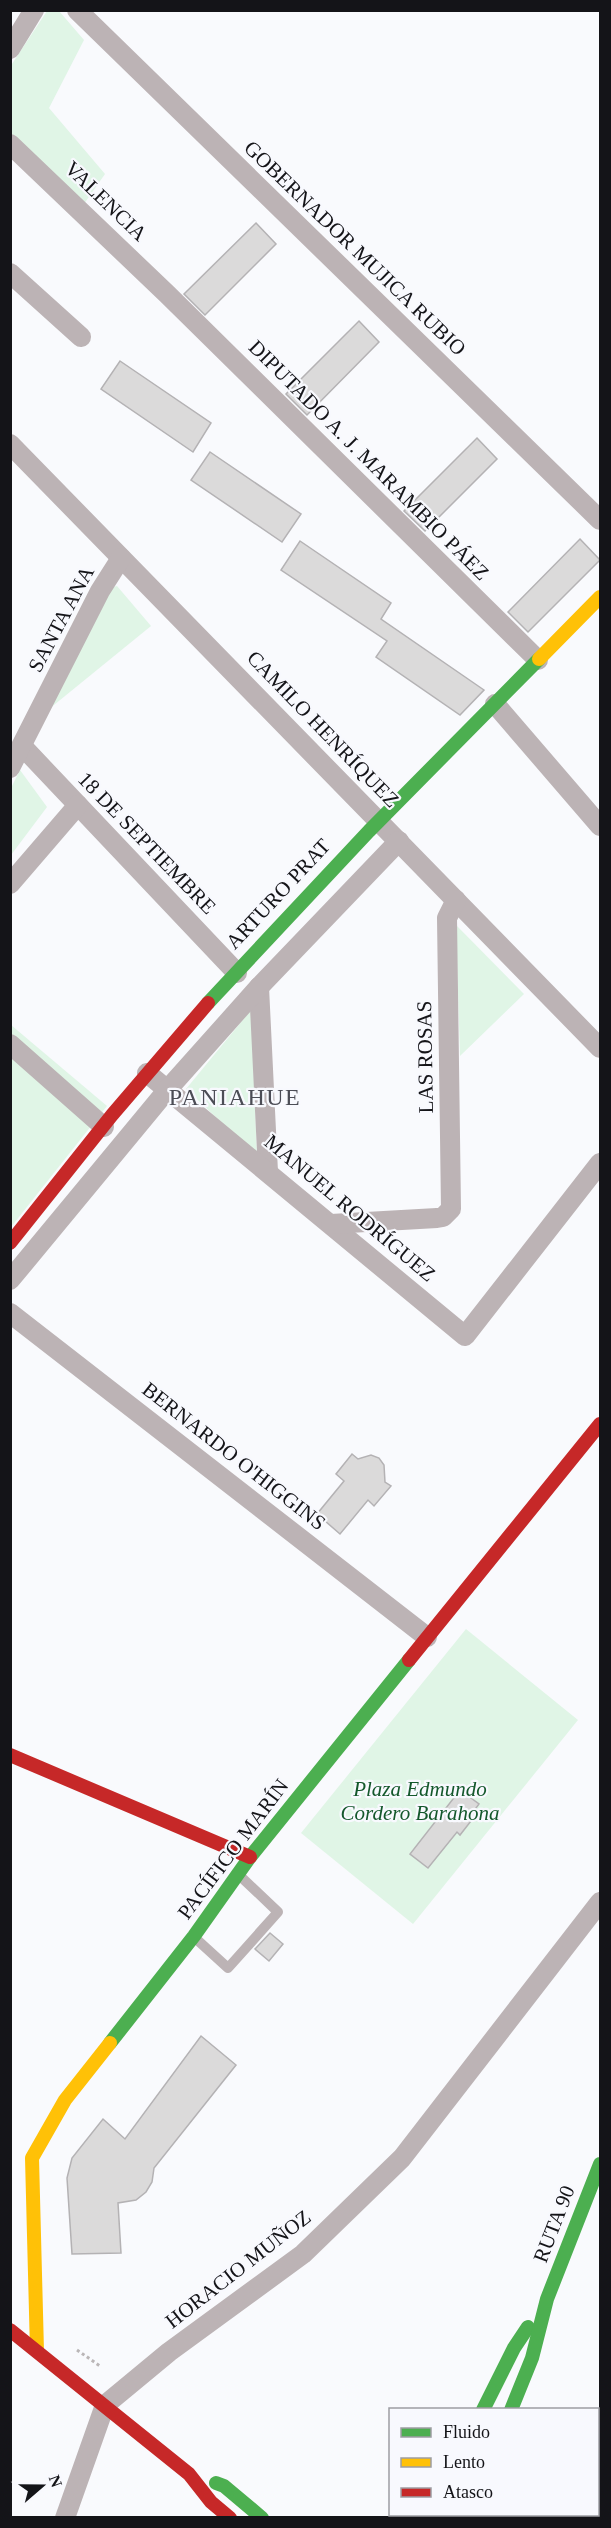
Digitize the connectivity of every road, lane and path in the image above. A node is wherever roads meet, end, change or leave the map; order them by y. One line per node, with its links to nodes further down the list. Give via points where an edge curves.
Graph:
1 (34, 10): 3 (street)
2 (77, 10): 9 (street, GOBERNADOR MUJICA RUBIO)
3 (10, 49)
4 (10, 144): 6 (street, VALENCIA)
5 (10, 273): 7 (street)
6 (167, 294): 12 (street, DIPUTADO A. J. MARAMBIO PÁEZ)
7 (81, 338)
8 (10, 444): 10 (street, CAMILO HENRÍQUEZ)
9 (600, 520)
10 (121, 558): 14 (street, SANTA ANA, via 100,591); 17 (street, CAMILO HENRÍQUEZ)
11 (600, 597): 12 (street, ARTURO PRAT)
12 (538, 660): 13 (street, ARTURO PRAT)
13 (495, 704): 17 (street, ARTURO PRAT); 18 (street)
14 (22, 746): 15 (street, SANTA ANA); 16 (street, 18 DE SEPTIEMBRE)
15 (10, 768)
16 (78, 805): 20 (street); 22 (street, 18 DE SEPTIEMBRE)
17 (379, 821): 19 (street, CAMILO HENRÍQUEZ); 22 (street, ARTURO PRAT)
18 (600, 825)
19 (399, 841): 21 (street, CAMILO HENRÍQUEZ); 23 (street)
20 (10, 884)
21 (456, 900): 25 (street, CAMILO HENRÍQUEZ); 31 (street, LAS ROSAS, via 447,918 452,1204 448,1214 437,1218)
22 (237, 973): 26 (street, ARTURO PRAT)
23 (259, 987): 27 (street); 30 (street)
24 (10, 1044): 28 (street)
25 (600, 1048)
26 (147, 1073): 27 (street, MANUEL RODRÍGUEZ); 28 (street, ARTURO PRAT)
27 (168, 1089): 30 (street, MANUEL RODRÍGUEZ); 33 (street)
28 (104, 1127): 32 (street, ARTURO PRAT)
29 (600, 1163): 31 (street, MANUEL RODRÍGUEZ, via 465,1336)
30 (268, 1172): 31 (street, MANUEL RODRÍGUEZ)
31 (331, 1224)
32 (12, 1236)
33 (10, 1280)
34 (10, 1313): 36 (street, BERNARDO O'HIGGINS)
35 (600, 1424): 36 (street, PACÍFICO MARÍN)
36 (427, 1637): 38 (street, PACÍFICO MARÍN)
37 (10, 1755): 38 (street)
38 (250, 1857): 39 (street, PACÍFICO MARÍN)
39 (238, 1875): 41 (street, PACÍFICO MARÍN); 41 (lane, via 279,1912 228,1968)
40 (600, 1902): 46 (street, HORACIO MUÑOZ, via 402,2158 303,2254)
41 (194, 1936): 45 (street, PACÍFICO MARÍN, via 65,2100 32,2158)
42 (600, 2164): 43 (street, RUTA 90)
43 (547, 2299): 47 (street, RUTA 90, via 513,2348); 48 (street, RUTA 90, via 532,2358)
44 (10, 2330): 45 (street)
45 (37, 2351): 46 (street)
46 (105, 2405): 49 (street); 50 (street)
47 (483, 2408)
48 (511, 2408)
49 (189, 2474): 51 (street, via 211,2502); 52 (street, via 224,2486)
50 (65, 2517)
51 (230, 2517)
52 (262, 2517)

